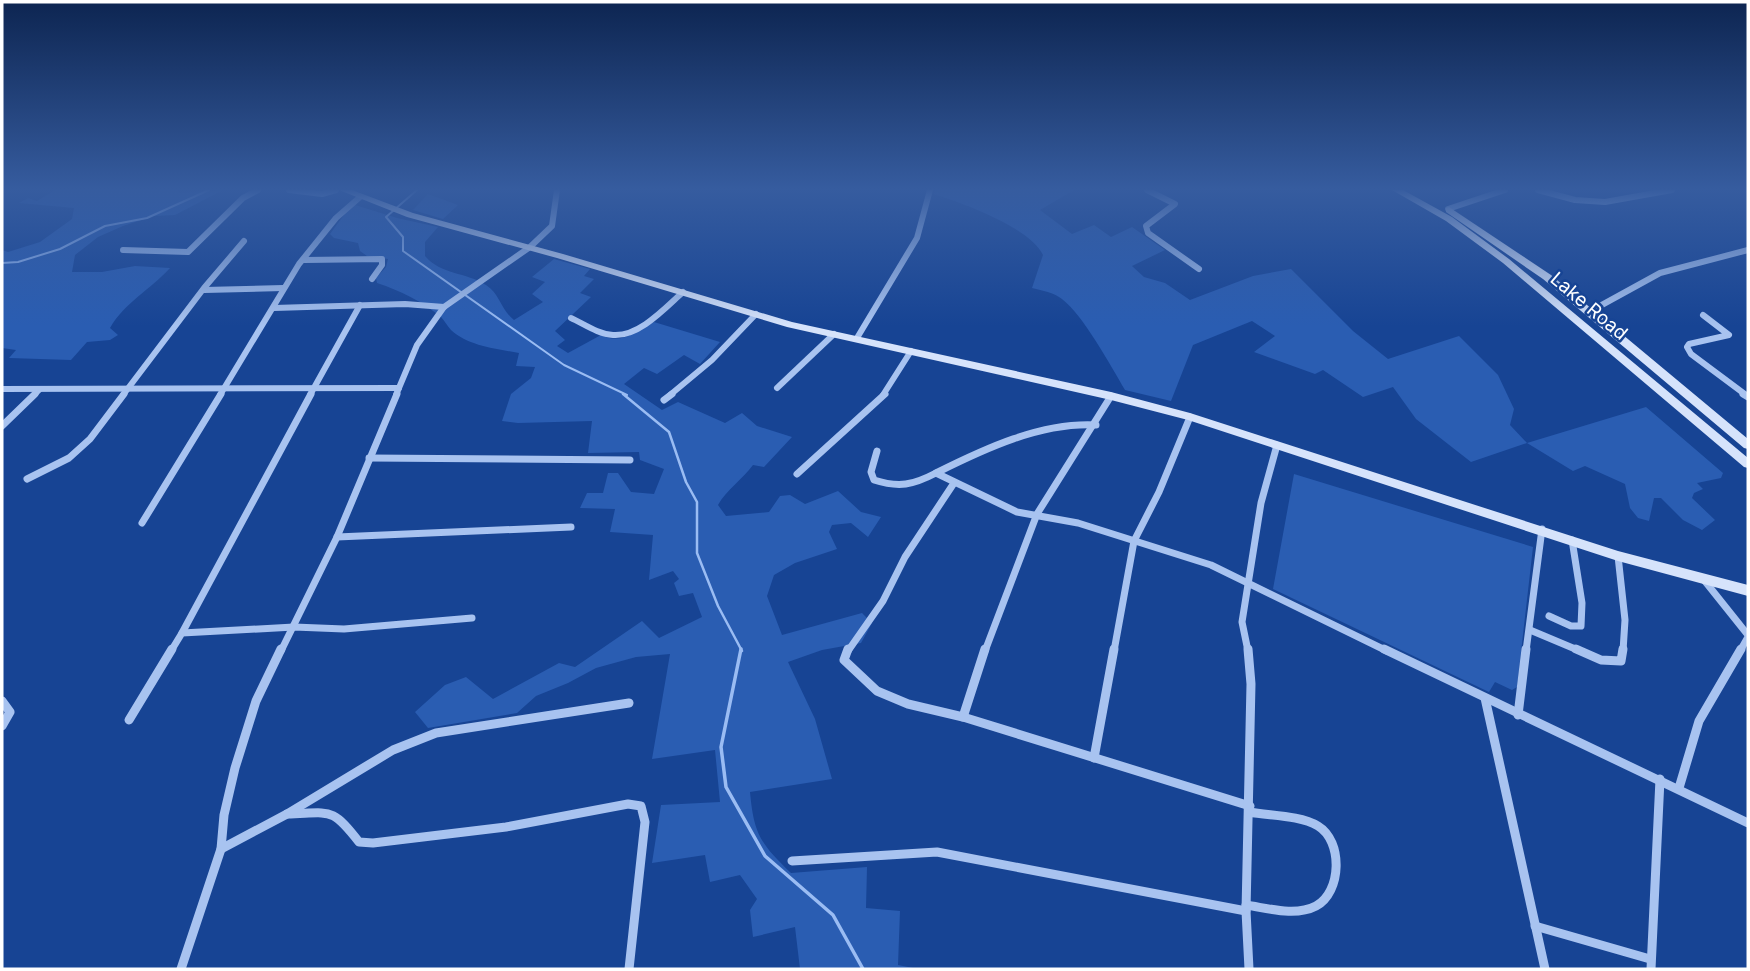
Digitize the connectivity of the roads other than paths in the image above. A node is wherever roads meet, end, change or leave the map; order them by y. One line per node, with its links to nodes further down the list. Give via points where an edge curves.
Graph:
1 (205, 235): 11 (street, via 188,252)
2 (323, 235): 13 (street)
3 (486, 235): 10 (street)
4 (542, 235): 10 (street)
5 (918, 235): 27 (street)
6 (1151, 235): 14 (street)
7 (1471, 235): 47 (street, Lake Road)
8 (1488, 235): 22 (street, Lake Road)
9 (244, 241): 17 (street)
10 (530, 247): 18 (street); 20 (street)
11 (123, 250)
12 (1748, 250): 22 (street, via 1660,273)
13 (304, 260): 15 (street, via 382,260); 16 (street)
14 (1199, 269)
15 (372, 279)
16 (283, 288): 17 (street); 21 (street)
17 (204, 290): 35 (street)
18 (683, 292): 23 (street); 25 (street, via 651,319 620,335)
19 (360, 305): 20 (street); 21 (street); 30 (street)
20 (444, 307): 31 (street, via 417,345)
21 (274, 308): 29 (street)
22 (1589, 312): 43 (street, Lake Road)
23 (757, 314): 26 (street); 38 (street)
24 (1703, 314): 37 (street, via 1729,335 1687,347 1697,360)
25 (571, 318)
26 (834, 334): 27 (street); 32 (street)
27 (857, 338): 28 (street)
28 (911, 351): 36 (street); 49 (street, via 888,391)
29 (223, 387): 30 (street); 35 (street); 53 (street)
30 (314, 387): 31 (street); 67 (street)
31 (399, 388): 45 (street)
32 (777, 388)
33 (2, 389): 34 (street)
34 (39, 389): 35 (street); 41 (street)
35 (127, 390): 50 (street, via 81,449)
36 (1111, 396): 39 (street); 40 (street)
37 (1748, 397)
38 (664, 400)
39 (1190, 417): 42 (street); 58 (street)
40 (1096, 425): 48 (street, via 1081,423 1004,442); 52 (street)
41 (2, 426)
42 (1277, 445): 55 (street); 61 (street, via 1261,503)
43 (1748, 445)
44 (877, 451): 48 (street, via 872,465 874,480 893,487 905,488)
45 (369, 458): 46 (street); 56 (street)
46 (630, 460)
47 (1748, 464)
48 (936, 472): 51 (street)
49 (797, 474)
50 (27, 479)
51 (954, 483): 52 (street, via 1017,512); 73 (street, via 845,660 877,691)
52 (1037, 515): 58 (street); 73 (street)
53 (142, 523)
54 (571, 527): 56 (street)
55 (1542, 529): 57 (street); 66 (street)
56 (337, 537): 65 (street)
57 (1572, 540): 59 (street); 63 (street, via 1582,588 1581,626)
58 (1134, 541): 61 (street); 76 (street)
59 (1618, 556): 60 (street); 66 (street, via 1627,613 1621,661 1601,660)
60 (1704, 580): 62 (street); 68 (street)
61 (1248, 582): 69 (street); 79 (street, via 1242,622 1251,684)
62 (1748, 591)
63 (1549, 616)
64 (472, 618): 65 (street, via 333,630)
65 (294, 626): 67 (street); 82 (street, via 256,701 235,768)
66 (1530, 630): 72 (street)
67 (182, 633): 74 (street)
68 (1748, 636): 78 (street, via 1699,721)
69 (1485, 698): 72 (street); 85 (street)
70 (2, 701): 75 (street, via 10,712)
71 (629, 703): 80 (street, via 436,733 393,750)
72 (1518, 715): 77 (street)
73 (963, 717): 76 (street)
74 (129, 720)
75 (2, 726)
76 (1094, 758): 79 (street)
77 (1660, 779): 78 (street); 86 (street)
78 (1679, 788): 81 (street)
79 (1250, 809): 84 (street); 84 (street, via 1316,825 1335,845 1336,864 1328,895 1318,905 1296,911)
80 (287, 814): 82 (street); 88 (street, via 329,813 340,817 359,842 373,843 506,827 628,804 641,807 645,822)
81 (1748, 823)
82 (221, 849): 87 (street)
83 (792, 860): 84 (street, via 937,852)
84 (1246, 908): 89 (street)
85 (1535, 926): 86 (street); 90 (street)
86 (1650, 964)
87 (181, 969)
88 (629, 969)
89 (1250, 969)
90 (1545, 969)

